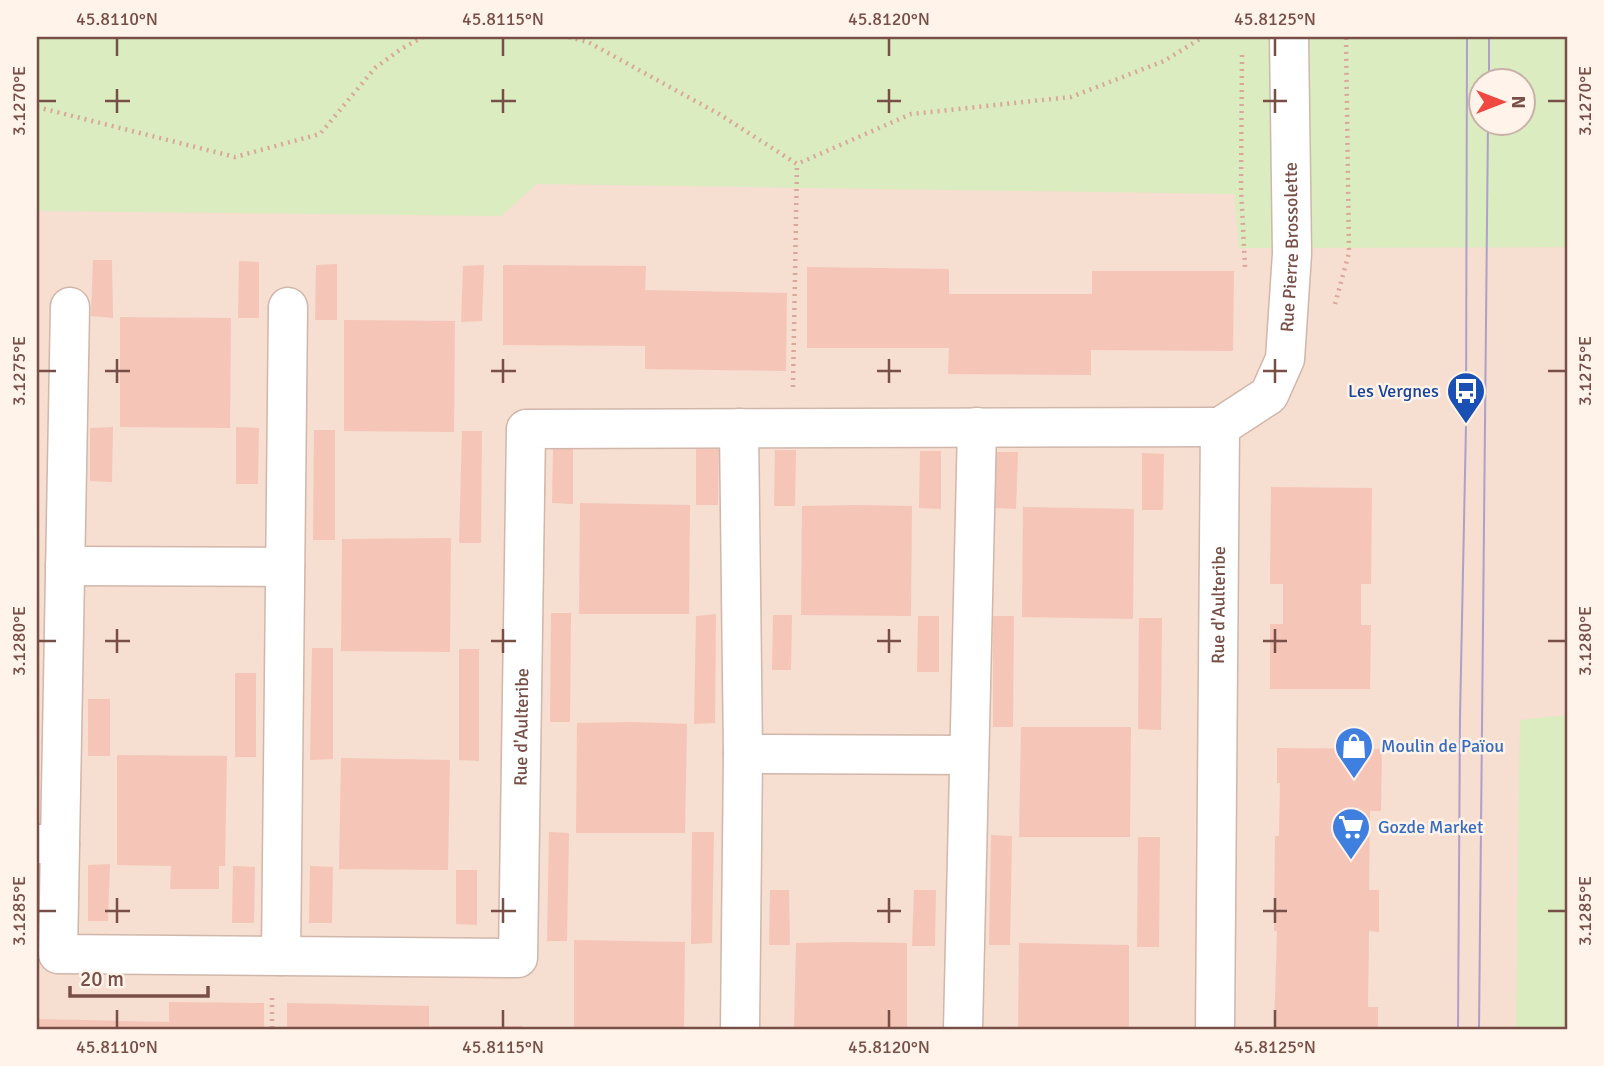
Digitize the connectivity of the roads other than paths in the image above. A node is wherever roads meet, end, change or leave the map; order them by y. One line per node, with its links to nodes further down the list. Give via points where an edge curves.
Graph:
1 (1289, 37): 4 (street, Rue Pierre Brossolette, via 1292,254 1285,359 1269,395)
2 (69, 307): 7 (street, Rue d'Aulteribe)
3 (288, 307): 8 (street)
4 (1220, 426): 5 (street, Rue d'Aulteribe); 15 (street, Rue d'Aulteribe)
5 (977, 427): 6 (street, Rue d'Aulteribe); 10 (street)
6 (739, 428): 9 (street); 12 (street, Rue d'Aulteribe, via 526,429 518,958)
7 (65, 566): 8 (street); 11 (street, Rue d'Aulteribe)
8 (285, 567): 12 (street)
9 (743, 754): 10 (street); 13 (street)
10 (969, 755): 14 (street)
11 (48, 844): 12 (street, Rue d'Aulteribe, via 58,954)
12 (281, 956)
13 (740, 1029)
14 (963, 1029)
15 (1215, 1029)

